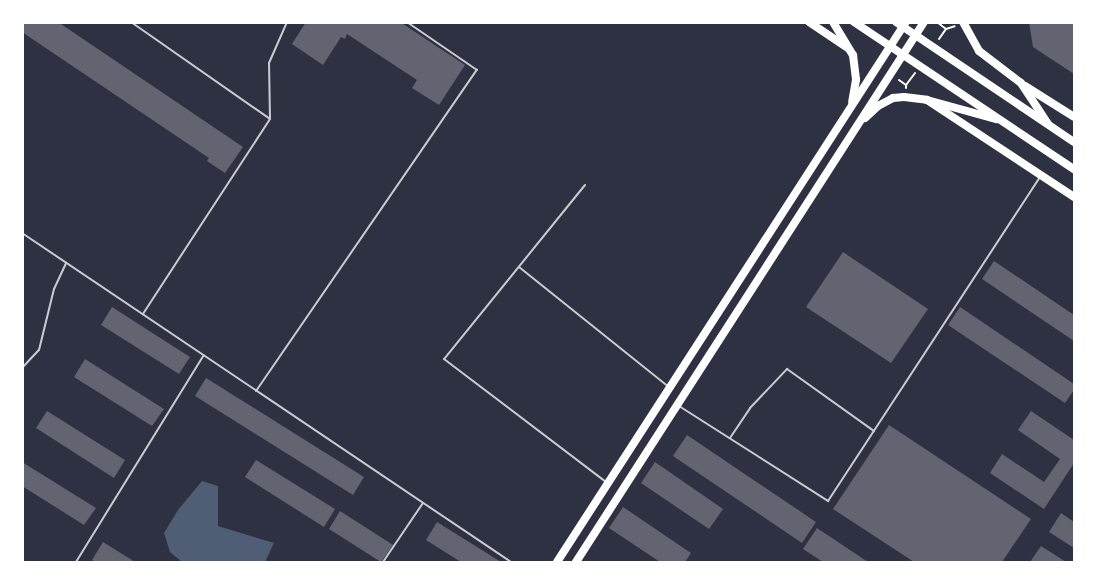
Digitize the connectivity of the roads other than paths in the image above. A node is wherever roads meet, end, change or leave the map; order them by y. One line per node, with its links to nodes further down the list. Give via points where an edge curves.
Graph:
1 (131, 22): 18 (lane)
2 (287, 22): 18 (lane, via 269,63)
3 (407, 22): 34 (lane, via 477,70)
4 (809, 22): 12 (main road)
5 (833, 22): 12 (main road)
6 (854, 22): 11 (main road)
7 (924, 22): 10 (main road)
8 (963, 23): 14 (main road, via 979,51)
9 (901, 24): 10 (main road); 11 (main road)
10 (915, 35): 13 (main road); 20 (main road)
11 (890, 46): 13 (main road); 16 (main road)
12 (851, 50): 16 (main road, via 856,80)
13 (902, 55): 19 (main road); 21 (main road)
14 (1021, 83): 17 (main road); 20 (main road)
15 (927, 100): 19 (main road); 21 (main road, via 893,98 878,105); 24 (main road)
16 (852, 106): 33 (main road)
17 (1074, 117)
18 (270, 119): 30 (lane)
19 (1000, 120): 23 (main road)
20 (1049, 125): 22 (main road)
21 (855, 128): 35 (main road)
22 (1074, 142)
23 (1074, 169)
24 (1042, 175): 26 (main road); 36 (lane)
25 (585, 185): 29 (lane)
26 (1074, 197)
27 (22, 233): 28 (lane)
28 (66, 262): 30 (lane); 32 (lane, via 54,289 39,350)
29 (519, 267): 33 (lane); 38 (lane, via 444,359)
30 (143, 314): 31 (lane)
31 (204, 356): 34 (lane); 40 (lane)
32 (22, 368)
33 (669, 387): 38 (main road)
34 (256, 391): 39 (lane)
35 (676, 404): 37 (lane); 44 (main road)
36 (874, 431): 37 (lane, via 787,369 750,408); 37 (lane, via 828,501)
37 (730, 438)
38 (608, 482): 43 (main road)
39 (423, 503): 41 (lane); 42 (lane)
40 (76, 562)
41 (383, 562)
42 (511, 562)
43 (557, 562)
44 (576, 562)

